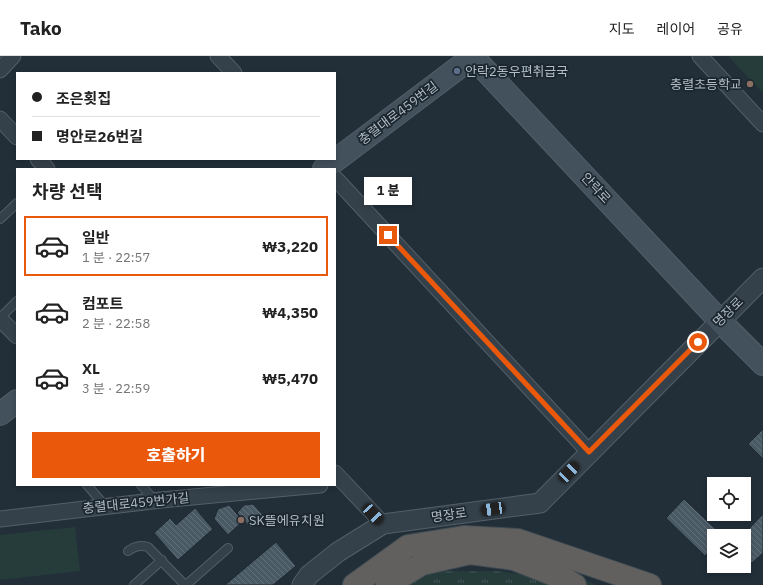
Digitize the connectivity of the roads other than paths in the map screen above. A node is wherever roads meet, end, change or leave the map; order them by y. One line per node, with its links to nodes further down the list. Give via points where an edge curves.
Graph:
1 (13, 56): 5 (street)
2 (218, 56): 6 (street)
3 (473, 56): 12 (main road, 충렬대로459번길); 19 (main road, 안락로)
4 (700, 56): 8 (street)
5 (0, 70)
6 (233, 72)
7 (0, 119): 9 (street)
8 (763, 124)
9 (16, 136)
10 (39, 160): 11 (street)
11 (46, 168)
12 (327, 168)
13 (336, 180): 22 (street)
14 (16, 204): 15 (lane)
15 (0, 219)
16 (763, 278): 19 (street, 명장로)
17 (16, 302): 18 (lane)
18 (0, 318): 20 (street)
19 (720, 320): 21 (main road, 안락로); 22 (street, 명장로)
20 (16, 335)
21 (763, 364)
22 (589, 452): 31 (street, 명장로, via 540,503)
23 (338, 480): 31 (street)
24 (88, 486): 29 (lane)
25 (142, 486): 28 (lane)
26 (300, 486): 27 (street, 충렬대로459번가길)
27 (239, 489): 28 (street, 충렬대로459번가길)
28 (155, 501): 29 (street, 충렬대로459번가길)
29 (106, 506): 30 (street, 충렬대로459번가길)
30 (0, 519)
31 (383, 524): 37 (street, 명장로, via 338,552 309,575)
32 (228, 548): 36 (lane)
33 (128, 550): 34 (lane, via 148,547)
34 (162, 560): 35 (lane); 36 (lane)
35 (134, 585)
36 (186, 585)
37 (302, 585)
38 (354, 585): 41 (highway, via 408,546 464,537 518,540)
39 (387, 585): 40 (highway, via 422,564 470,553 514,559)
40 (575, 585)
41 (650, 585)

